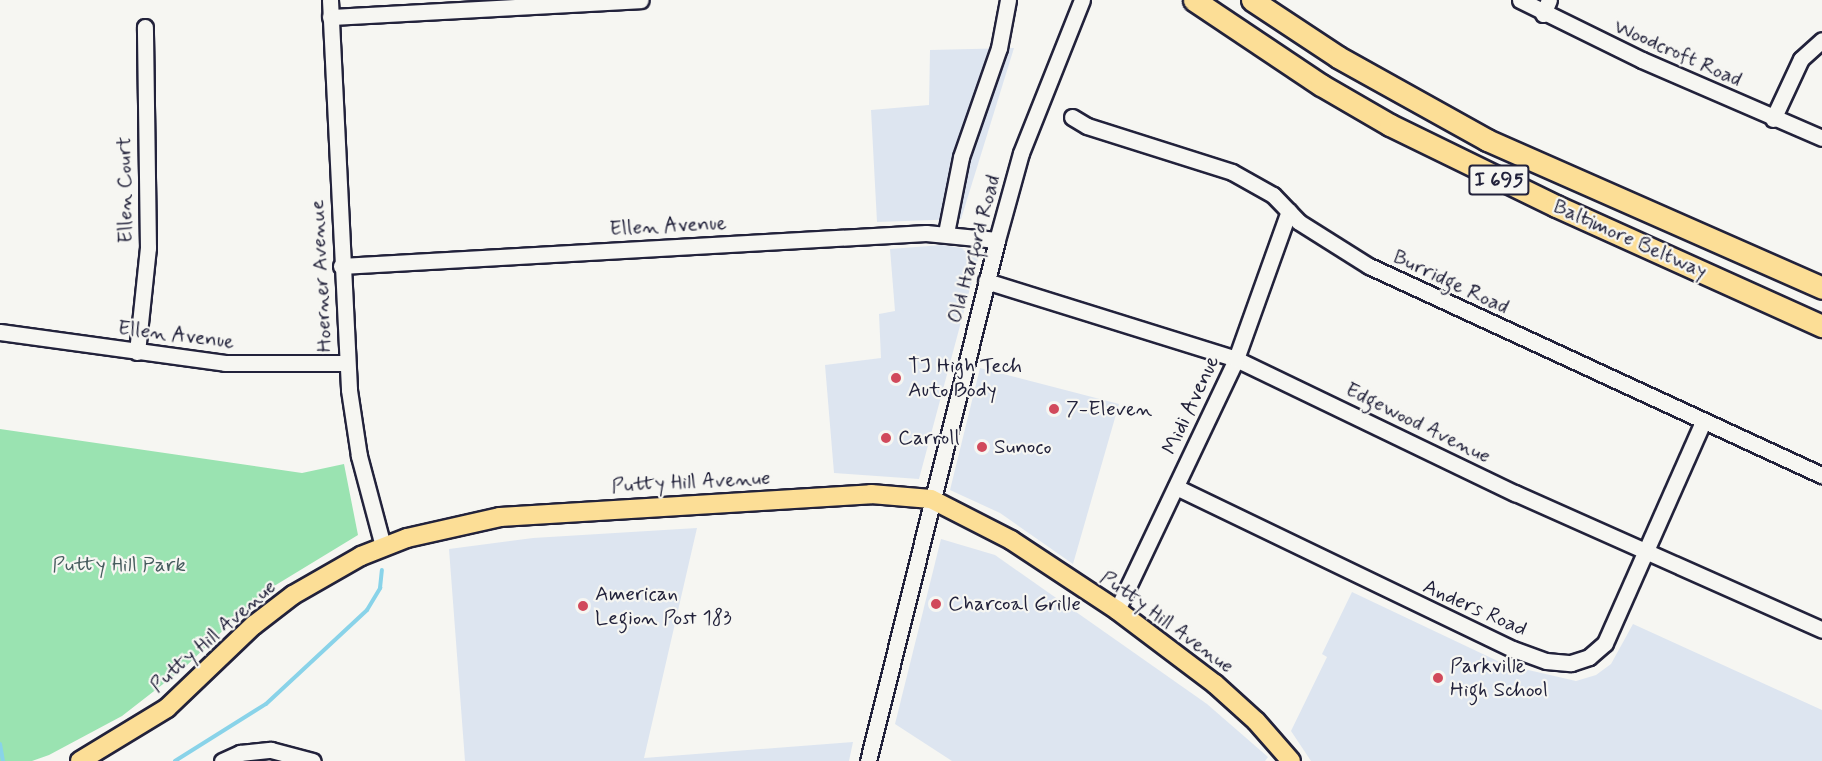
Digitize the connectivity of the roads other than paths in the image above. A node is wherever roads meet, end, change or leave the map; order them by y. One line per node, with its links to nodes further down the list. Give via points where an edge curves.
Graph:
1 (330, 0): 9 (street, Hoerner Avenue)
2 (641, 0): 9 (street)
3 (1008, 0): 16 (street, via 999,48 961,156)
4 (1082, 0): 17 (street, Old Harford Road, via 1021,153)
5 (1194, 0): 21 (highway, Baltimore Beltway / I 695, via 1321,85 1390,125 1556,206)
6 (1252, 0): 20 (highway, Baltimore Beltway / I 695, via 1338,57 1487,140)
7 (1520, 0): 8 (street, Woodcroft Road)
8 (1546, 7): 13 (street, Woodcroft Road)
9 (330, 17): 18 (street, Hoerner Avenue)
10 (145, 27): 23 (street, Ellen Court, via 148,248)
11 (1822, 40): 13 (street, via 1801,59)
12 (1072, 117): 15 (street, Burridge Road, via 1087,126 1232,172 1273,195)
13 (1773, 119): 14 (street, Woodcroft Road)
14 (1822, 138)
15 (1289, 211): 24 (street, Midi Avenue); 26 (street, Burridge Road, via 1317,235 1369,267)
16 (946, 232): 17 (street, Ellen Avenue); 18 (street, Ellen Avenue)
17 (997, 240): 19 (street, Old Harford Road)
18 (341, 266): 25 (street, Hoerner Avenue)
19 (986, 281): 24 (street, Edgewood Avenue); 29 (street, Old Harford Road)
20 (1822, 288)
21 (1822, 326)
22 (0, 332): 23 (street, Ellen Avenue)
23 (137, 352): 25 (street, Ellen Avenue, via 245,365)
24 (1236, 359): 28 (street, Midi Avenue); 31 (street, Edgewood Avenue)
25 (347, 363): 30 (street, Hoerner Avenue, via 359,456)
26 (1703, 422): 27 (street, Burridge Road); 31 (street, Anders Road)
27 (1822, 475)
28 (1176, 487): 31 (street, Anders Road, via 1494,640 1562,663 1589,657 1605,643); 32 (street, Midi Avenue)
29 (931, 499): 30 (main road, Putty Hill Avenue, via 871,494 510,516 456,524); 32 (main road, Putty Hill Avenue, via 999,532); 37 (street, Old Harford Road)
30 (383, 546): 34 (main road, Putty Hill Avenue, via 293,595 167,708)
31 (1648, 552): 33 (street, Edgewood Avenue)
32 (1117, 610): 38 (main road, Putty Hill Avenue, via 1236,702)
33 (1822, 630)
34 (80, 761)
35 (222, 761): 36 (street, via 248,752 284,751)
36 (313, 761)
37 (868, 761)
38 (1291, 761)

